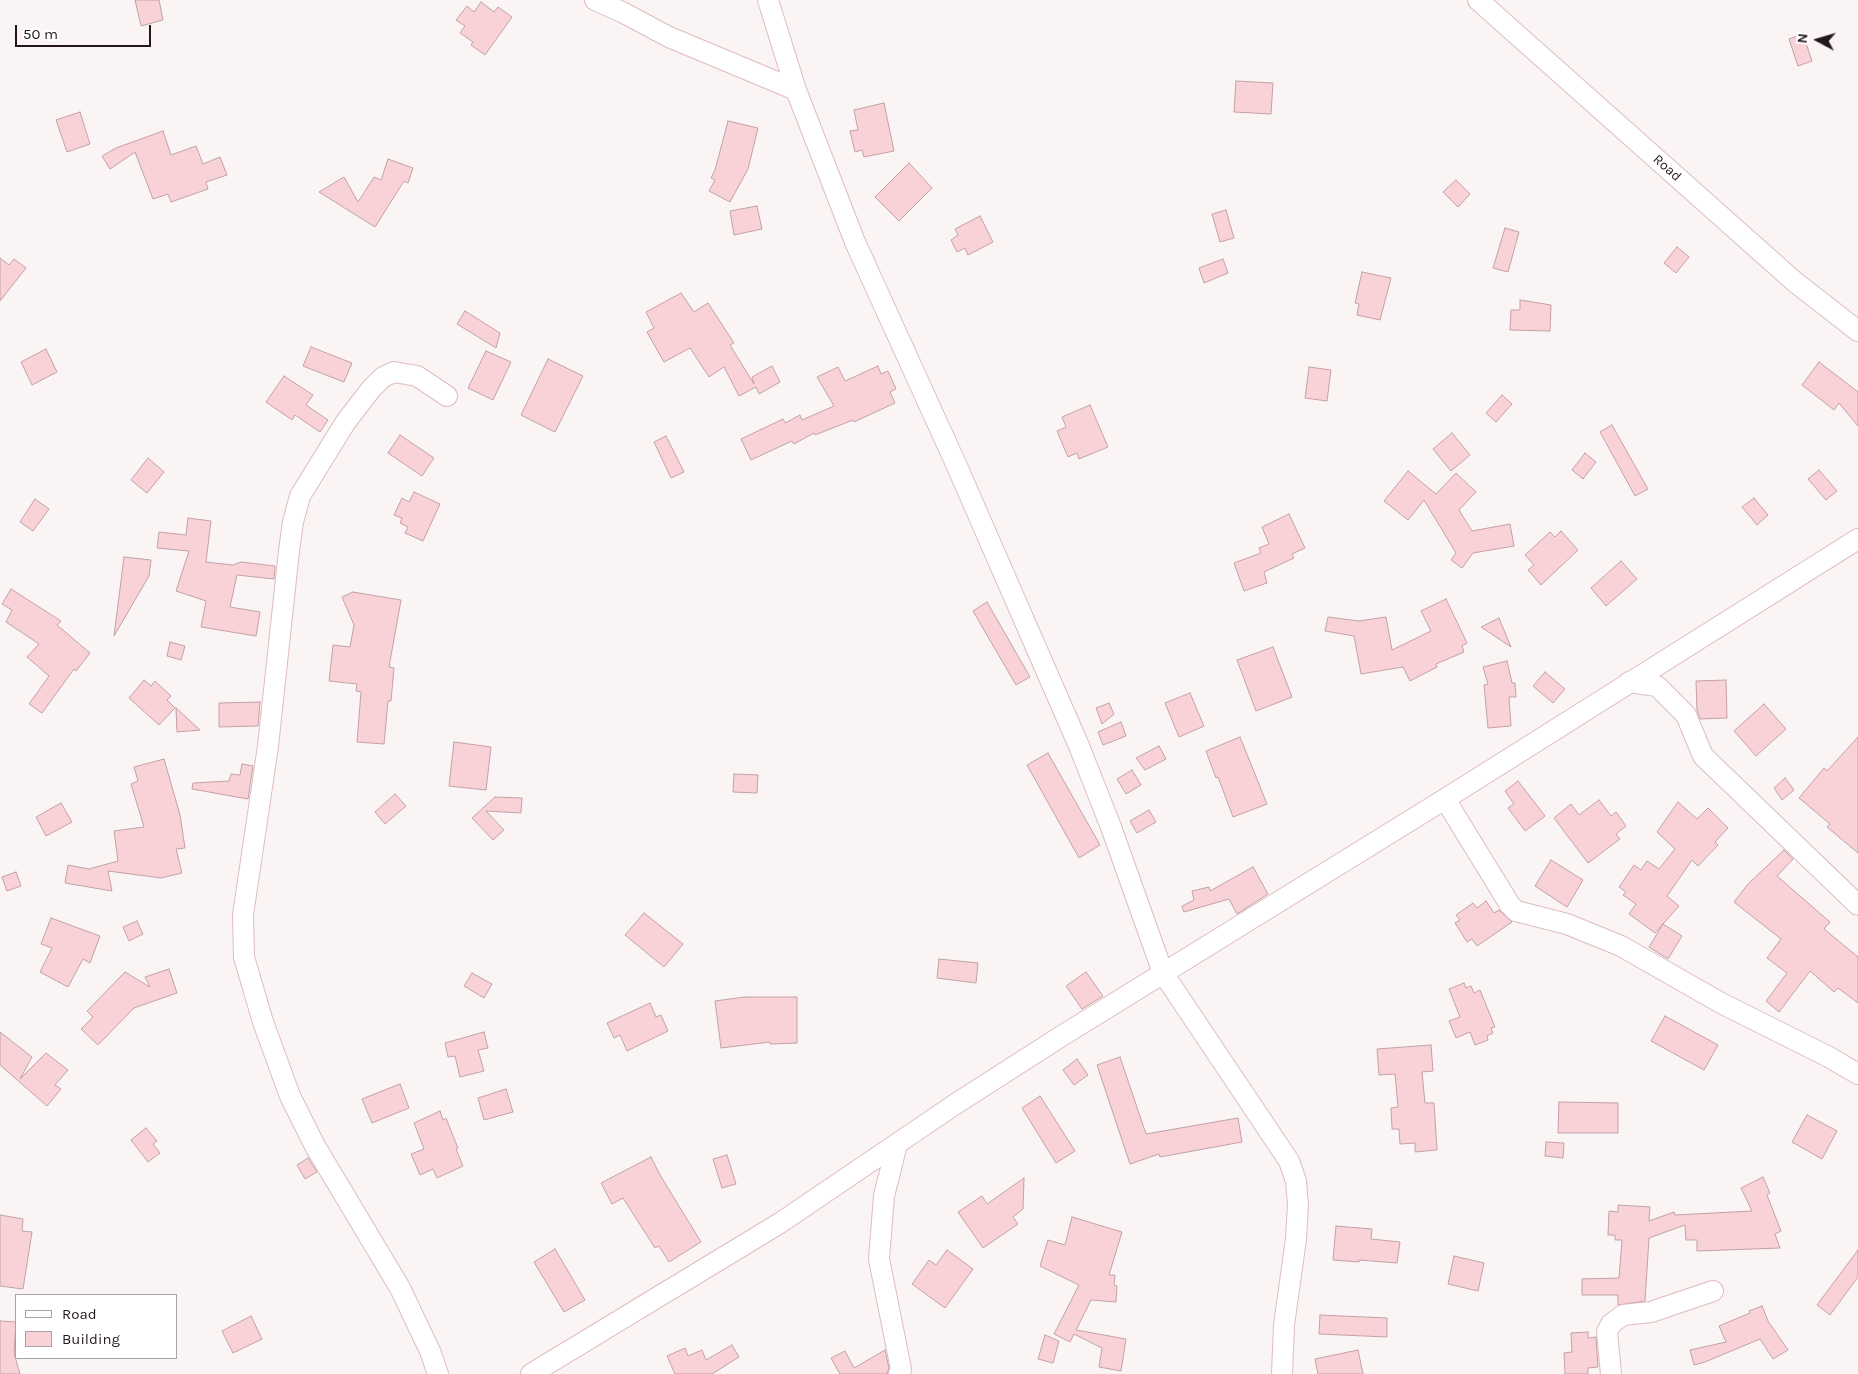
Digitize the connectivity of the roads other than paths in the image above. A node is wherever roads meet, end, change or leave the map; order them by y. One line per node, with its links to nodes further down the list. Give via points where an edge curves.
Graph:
1 (595, 0): 4 (street, via 669,37)
2 (768, 0): 4 (street)
3 (1478, 0): 5 (street, Road, via 1796,282)
4 (796, 90): 11 (street, via 855,242 1079,746)
5 (1858, 332)
6 (446, 396): 16 (street, via 417,376 394,372 383,376 345,423 300,496 292,522 268,746 243,915 244,957 290,1096 315,1146 400,1288)
7 (1858, 539): 8 (street)
8 (1630, 682): 9 (street); 10 (street, via 1657,686 1686,715 1703,756)
9 (1445, 799): 11 (street); 12 (street, via 1516,911 1567,924 1621,946 1721,1003)
10 (1858, 905)
11 (1163, 973): 13 (street); 19 (street, via 1289,1161 1296,1181 1296,1239 1284,1325)
12 (1858, 1074)
13 (897, 1144): 15 (street); 18 (street, via 884,1196 880,1259 901,1369)
14 (1714, 1290): 20 (street, via 1651,1312 1623,1314 1611,1324 1608,1332)
15 (559, 1366): 17 (street)
16 (438, 1374)
17 (531, 1374)
18 (899, 1374)
19 (1282, 1374)
20 (1611, 1374)

